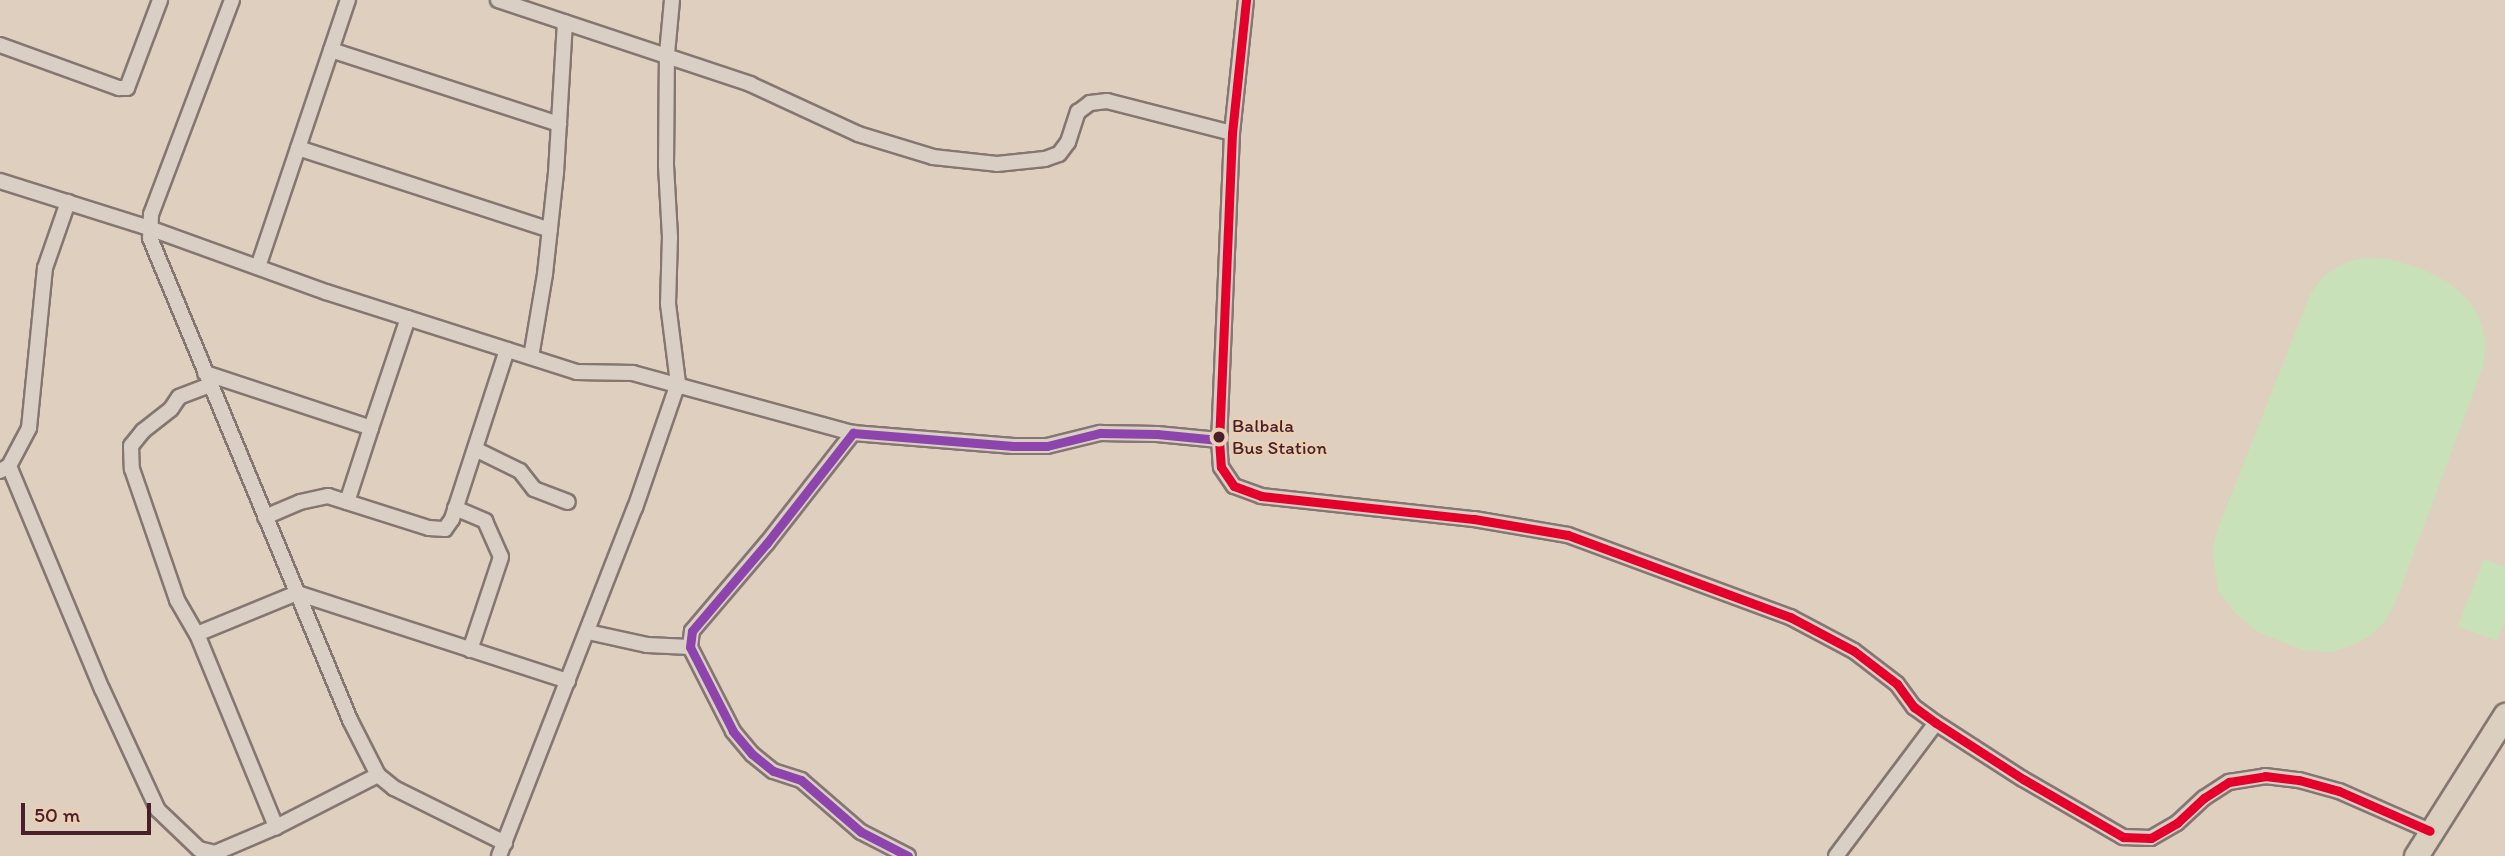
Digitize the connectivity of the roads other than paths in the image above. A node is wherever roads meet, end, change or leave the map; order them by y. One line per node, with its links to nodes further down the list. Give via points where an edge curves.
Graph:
1 (160, 0): 8 (street, via 127,88)
2 (230, 0): 16 (street)
3 (348, 0): 9 (street)
4 (498, 0): 7 (street)
5 (672, 0): 10 (street)
6 (1246, 0): 12 (street)
7 (565, 22): 10 (street); 11 (street)
8 (0, 45)
9 (331, 50): 11 (street); 13 (street)
10 (667, 54): 12 (street, via 750,84 858,134 933,157 997,164 1045,159 1059,154 1068,142 1078,112 1090,103 1107,101); 23 (street, via 668,304)
11 (559, 124): 17 (street)
12 (1232, 133): 26 (street)
13 (298, 148): 17 (street); 18 (street)
14 (0, 181): 15 (street)
15 (68, 202): 16 (street); 28 (street, via 45,268 29,428)
16 (149, 228): 18 (street); 22 (street)
17 (550, 230): 21 (street)
18 (258, 267): 19 (street)
19 (408, 318): 20 (street); 24 (street)
20 (507, 350): 21 (street); 27 (street)
21 (531, 358): 23 (street, via 576,372 633,373)
22 (208, 379): 24 (street); 32 (street); 35 (street, via 179,397 131,446 132,469 177,600)
23 (678, 383): 25 (street); 34 (street)
24 (371, 428): 29 (street)
25 (853, 433): 26 (street, via 1013,446 1048,446 1100,433); 36 (street, via 692,631)
26 (1219, 440): 40 (street, via 1221,467 1234,486 1261,496 1461,517 1568,535 1790,617 1854,651 1897,684 1914,707)
27 (475, 449): 30 (street, via 520,471 534,489); 31 (street)
28 (4, 468): 42 (street, via 158,810 199,849 215,853)
29 (347, 502): 31 (street, via 445,529); 32 (street, via 328,496)
30 (568, 502)
31 (456, 508): 37 (street, via 485,521 501,557)
32 (265, 517): 33 (street)
33 (297, 593): 35 (street); 37 (street); 41 (street)
34 (588, 632): 36 (street, via 647,645); 38 (street)
35 (197, 634): 42 (street)
36 (690, 647): 45 (street, via 733,731 752,754 773,771 801,780 861,832)
37 (470, 650): 38 (street)
38 (568, 681): 44 (street)
39 (2505, 715): 43 (main road)
40 (1936, 723): 43 (street, via 2123,837 2151,838 2229,782 2264,776 2339,791); 46 (street)
41 (378, 775): 42 (street); 44 (street)
42 (275, 827)
43 (2430, 831): 47 (main road)
44 (502, 849)
45 (908, 856)
46 (1836, 856)
47 (2416, 856)

